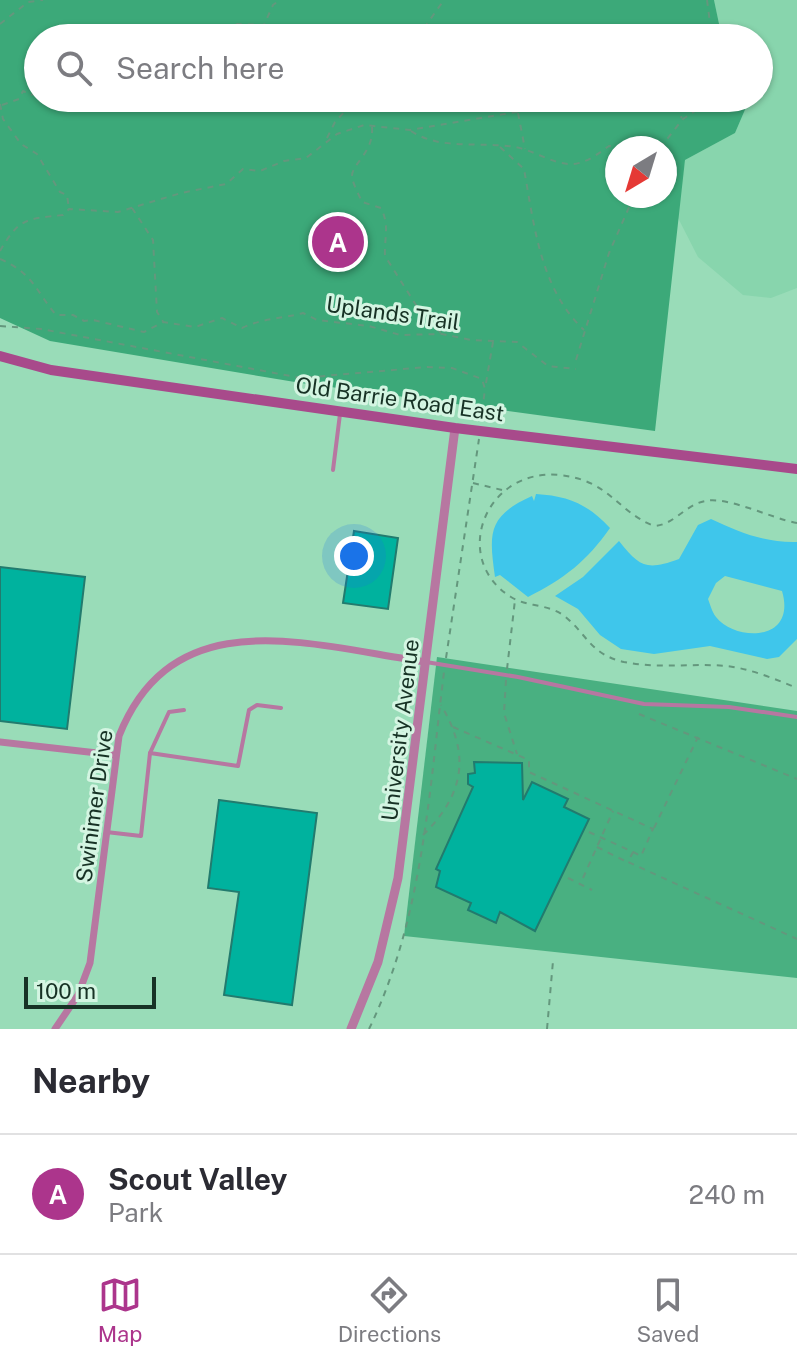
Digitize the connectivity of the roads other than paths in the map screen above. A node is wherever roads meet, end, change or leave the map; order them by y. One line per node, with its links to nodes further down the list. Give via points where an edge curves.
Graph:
1 (0, 356): 2 (main road, Old Barrie Road East, via 51,370)
2 (341, 411): 3 (main road, Old Barrie Road East); 5 (lane)
3 (455, 428): 4 (main road, Old Barrie Road East); 6 (street, University Avenue)
4 (797, 469)
5 (333, 470)
6 (426, 662): 9 (lane, via 644,704 729,707); 12 (street, Swinimer Drive, via 258,639 204,647 175,661 148,686 126,718); 15 (street, University Avenue, via 392,911)
7 (281, 708): 11 (lane, via 257,705 249,710 238,766)
8 (184, 710): 11 (lane, via 169,712)
9 (797, 717)
10 (0, 742): 12 (street)
11 (150, 753): 13 (lane, via 141,836)
12 (115, 755): 13 (street, Swinimer Drive)
13 (106, 832): 14 (street, Swinimer Drive, via 90,963 78,995)
14 (55, 1029)
15 (351, 1029)

